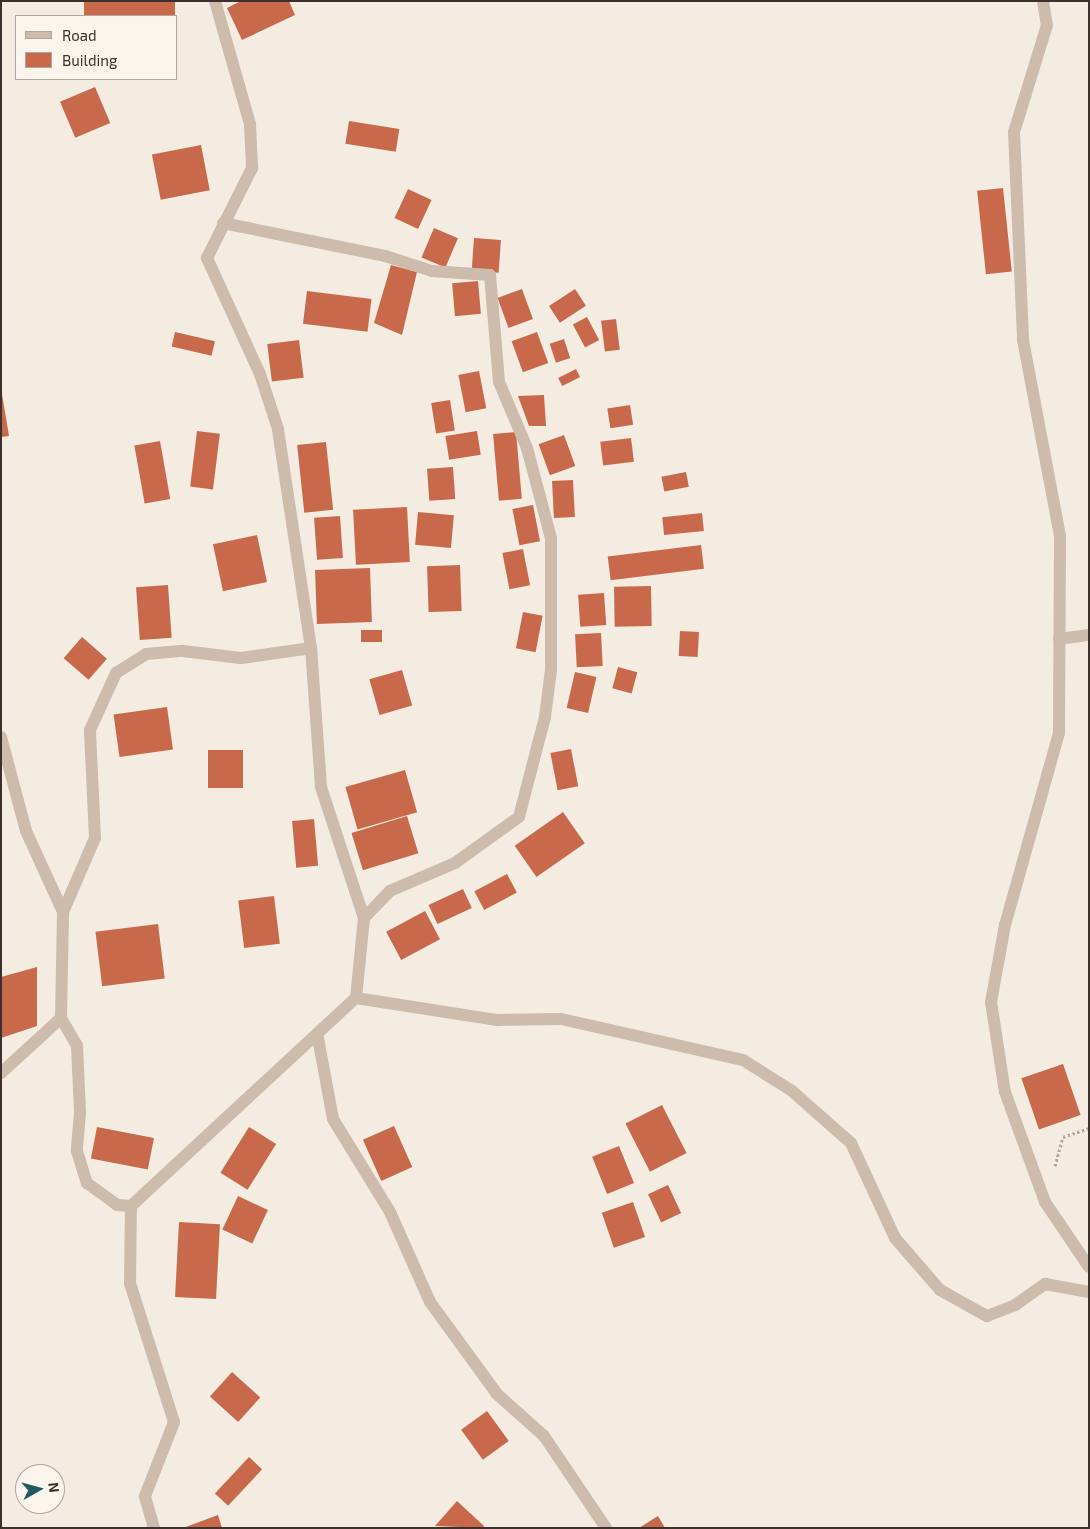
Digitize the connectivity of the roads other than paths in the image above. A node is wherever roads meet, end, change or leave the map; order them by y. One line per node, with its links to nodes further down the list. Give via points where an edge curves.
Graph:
1 (215, 1): 3 (street, via 250,124 252,168)
2 (1043, 1): 5 (street, via 1047,24 1014,132 1023,340 1060,536)
3 (223, 223): 6 (street, via 207,258 260,374 278,429); 9 (street, via 385,256 432,271 490,275 499,382 527,448 551,538 551,670 545,717 519,817 455,863 390,891)
4 (1089, 635): 5 (street)
5 (1059, 639): 15 (street, via 1059,733 1005,925 990,1002 1005,1092 1045,1202)
6 (311, 648): 8 (street, via 241,658 183,651 146,654 116,673 90,730 95,838); 9 (street, via 321,787)
7 (1, 738): 8 (street, via 26,831)
8 (63, 912): 11 (street)
9 (364, 918): 10 (street)
10 (356, 998): 12 (street); 16 (street, via 497,1020 561,1019 743,1060 792,1091 851,1143 894,1238 940,1290 987,1316 1015,1305 1045,1284)
11 (62, 1018): 13 (street); 14 (street, via 76,1046 80,1113 77,1151 87,1183 117,1205)
12 (318, 1038): 14 (street, via 292,1055); 18 (street, via 333,1118 390,1212 430,1302 496,1394 544,1436)
13 (1, 1073)
14 (130, 1206): 17 (street, via 130,1283 174,1422 145,1496)
15 (1089, 1267)
16 (1089, 1292)
17 (154, 1528)
18 (606, 1528)

